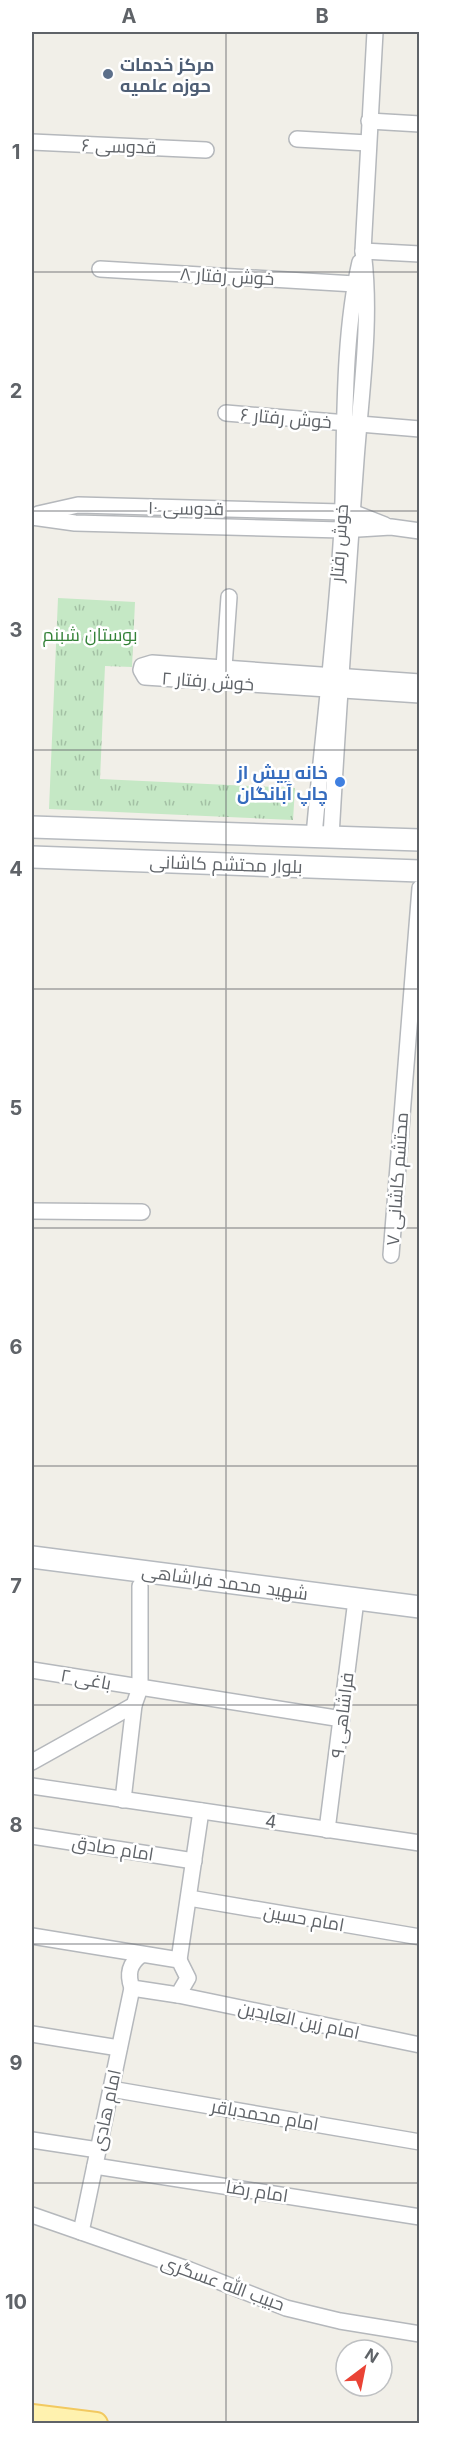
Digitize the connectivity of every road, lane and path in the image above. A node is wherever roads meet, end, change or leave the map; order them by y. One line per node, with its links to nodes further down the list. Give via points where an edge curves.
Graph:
1 (375, 32): 2 (street, خوش رفتار)
2 (369, 121): 3 (street); 6 (street, خوش رفتار)
3 (420, 124)
4 (297, 139): 6 (street)
5 (32, 142): 7 (street, قدوسی ۶)
6 (368, 143): 8 (street, خوش رفتار)
7 (206, 150)
8 (363, 251): 9 (street); 11 (street, خوش رفتار); 13 (street, خوش رفتار, via 367,283)
9 (420, 254)
10 (100, 269): 11 (street, خوش رفتار ۸)
11 (355, 284): 13 (street, خوش رفتار)
12 (226, 413): 13 (street, خوش رفتار ۶)
13 (352, 424): 14 (street, خوش رفتار ۶); 15 (street, خوش رفتار)
14 (420, 429)
15 (347, 512): 16 (street, قدوسی ۱۰, via 78,505); 17 (street, قدوسی ۱۰); 18 (street, خوش رفتار)
16 (32, 516): 18 (street, قدوسی ۱۰, via 75,523)
17 (391, 527): 18 (street, قدوسی ۱۰); 19 (street)
18 (347, 530): 23 (street, خوش رفتار)
19 (420, 531)
20 (229, 597): 21 (street)
21 (224, 667): 23 (street, خوش رفتار ۲); 23 (street, خوش رفتار ۲, via 152,663 141,670 145,677)
22 (420, 682): 23 (street)
23 (333, 683): 24 (street); 26 (street, خوش رفتار)
24 (420, 695)
25 (32, 827): 26 (main road, بلوار محتشم کاشانی)
26 (322, 837): 27 (main road, بلوار محتشم کاشانی)
27 (420, 840)
28 (32, 857): 29 (main road, بلوار محتشم کاشانی)
29 (420, 871)
30 (420, 888): 33 (street, محتشم کاشانی ۷)
31 (32, 1211): 32 (street)
32 (142, 1212)
33 (391, 1255)
34 (32, 1557): 36 (main road, شهید محمد فراشاهی)
35 (140, 1586): 39 (street)
36 (356, 1600): 37 (main road, شهید محمد فراشاهی); 41 (street, فراشاهی ۹)
37 (420, 1607)
38 (32, 1670): 39 (street, باغی ۲)
39 (140, 1688): 40 (street); 41 (street, باغی ۲)
40 (134, 1705): 42 (street); 44 (street)
41 (342, 1719): 46 (street, فراشاهی ۹)
42 (32, 1762)
43 (32, 1786): 44 (street, 4)
44 (123, 1800): 45 (street, 4)
45 (201, 1811): 46 (street, 4); 49 (street)
46 (327, 1830): 48 (street, 4)
47 (32, 1836): 49 (street, امام صادق)
48 (420, 1843)
49 (194, 1861): 50 (street)
50 (189, 1898): 52 (street, امام حسین); 54 (street)
51 (32, 1936): 53 (street)
52 (420, 1937)
53 (141, 1954): 54 (street); 55 (street, امام هادی, via 129,1970)
54 (179, 1960): 56 (street, via 188,1978)
55 (132, 1988): 56 (street, امام زین العابدین); 59 (street, امام هادی)
56 (177, 1995): 58 (street, امام زین العابدین)
57 (32, 2034): 59 (street)
58 (420, 2044)
59 (119, 2048): 60 (street, امام هادی)
60 (111, 2089): 62 (street, امام محمدباقر); 63 (street, امام هادی)
61 (32, 2140): 63 (street)
62 (420, 2142)
63 (98, 2150): 64 (street, امام هادی)
64 (95, 2166): 66 (street, امام رضا); 67 (street, امام هادی)
65 (32, 2215): 67 (street, حبیب الله عسگری)
66 (420, 2217)
67 (81, 2232): 68 (street, حبیب الله عسگری, via 286,2308)
68 (420, 2334)
69 (32, 2416): 70 (main road)
70 (96, 2424)

